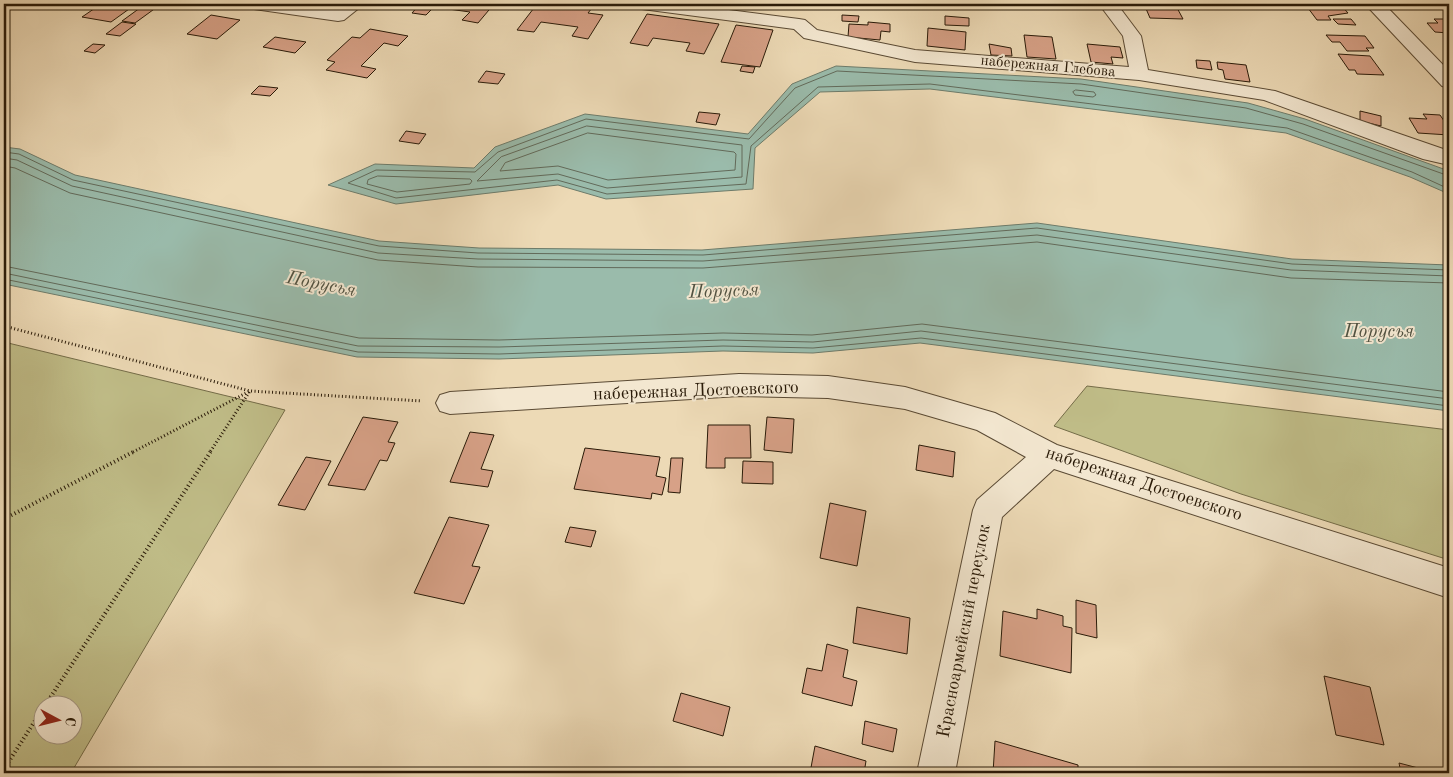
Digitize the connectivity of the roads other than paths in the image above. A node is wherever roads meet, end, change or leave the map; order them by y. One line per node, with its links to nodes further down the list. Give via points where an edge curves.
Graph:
1 (254, 4): 2 (street, via 338,16)
2 (355, 4)
3 (642, 4): 7 (street, набережная Глебова)
4 (797, 4): 7 (street)
5 (1108, 4): 8 (street, via 1129,28 1137,44)
6 (1374, 4): 9 (street)
7 (798, 24): 8 (street, набережная Глебова, via 810,34 915,56)
8 (1138, 74): 10 (street, набережная Глебова, via 1268,95)
9 (1449, 82)
10 (1449, 158)
11 (450, 403): 12 (street, набережная Достоевского, via 739,385 828,387 905,398 985,422)
12 (1049, 455): 13 (street, набережная Достоевского); 14 (street, Красноармейский переулок, via 988,510)
13 (1449, 583)
14 (936, 773)

